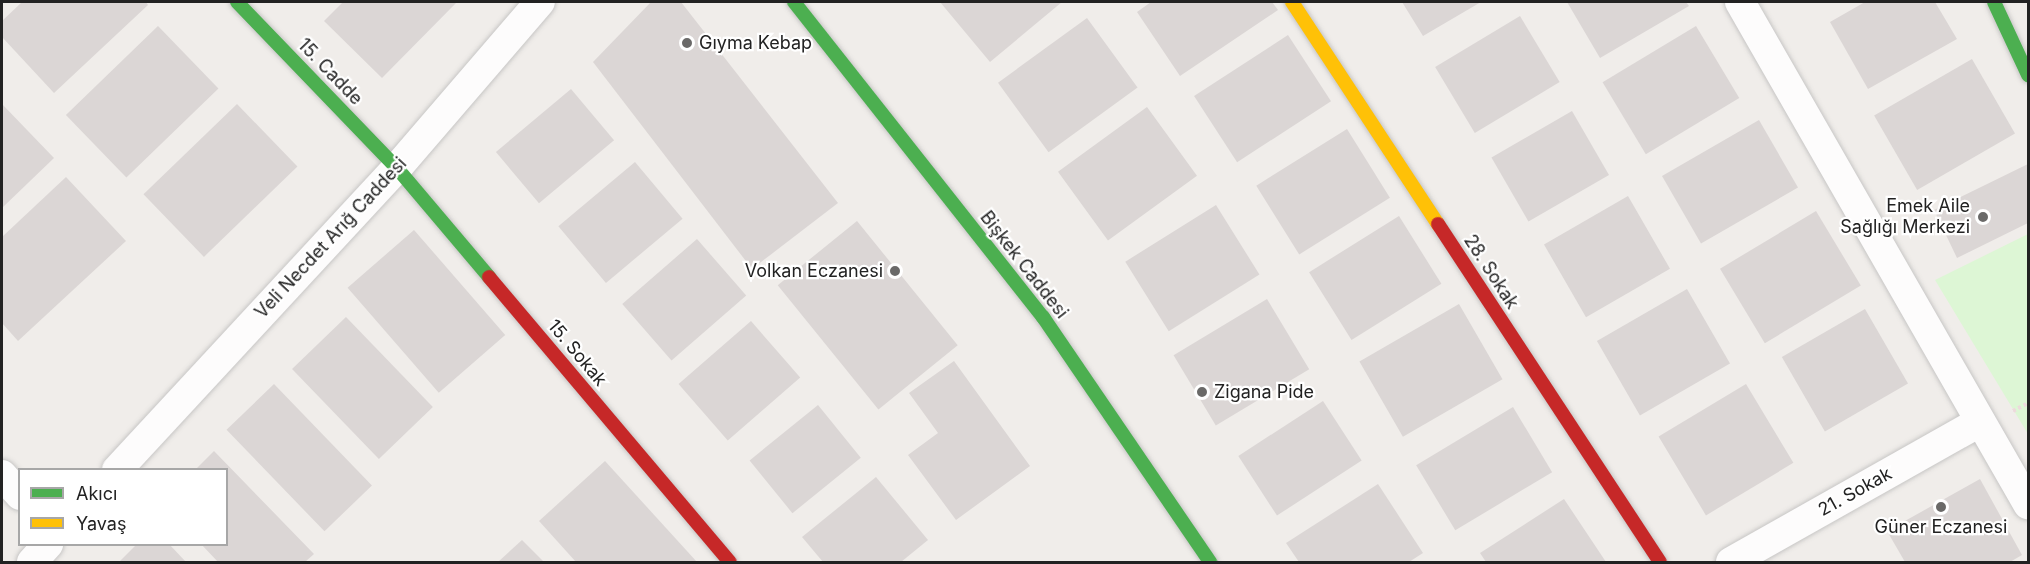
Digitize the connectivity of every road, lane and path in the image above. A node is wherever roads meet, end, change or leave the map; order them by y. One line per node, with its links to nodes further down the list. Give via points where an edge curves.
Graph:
1 (237, 2): 8 (street, 15. Cadde)
2 (540, 2): 8 (street, Veli Necdet Arığ Caddesi)
3 (794, 2): 17 (street, Bişkek Caddesi, via 1043,318)
4 (1292, 2): 18 (street, 28. Sokak)
5 (1740, 2): 9 (street)
6 (1994, 2): 7 (street)
7 (2028, 75)
8 (397, 168): 10 (street, Veli Necdet Arığ Caddesi); 15 (street, 15. Sokak)
9 (1979, 422): 13 (street); 19 (street, 21. Sokak)
10 (119, 468)
11 (2, 475): 12 (street)
12 (18, 493)
13 (2028, 504)
14 (46, 546): 16 (street)
15 (727, 561)
16 (32, 562)
17 (1210, 562)
18 (1660, 562)
19 (1731, 562)

